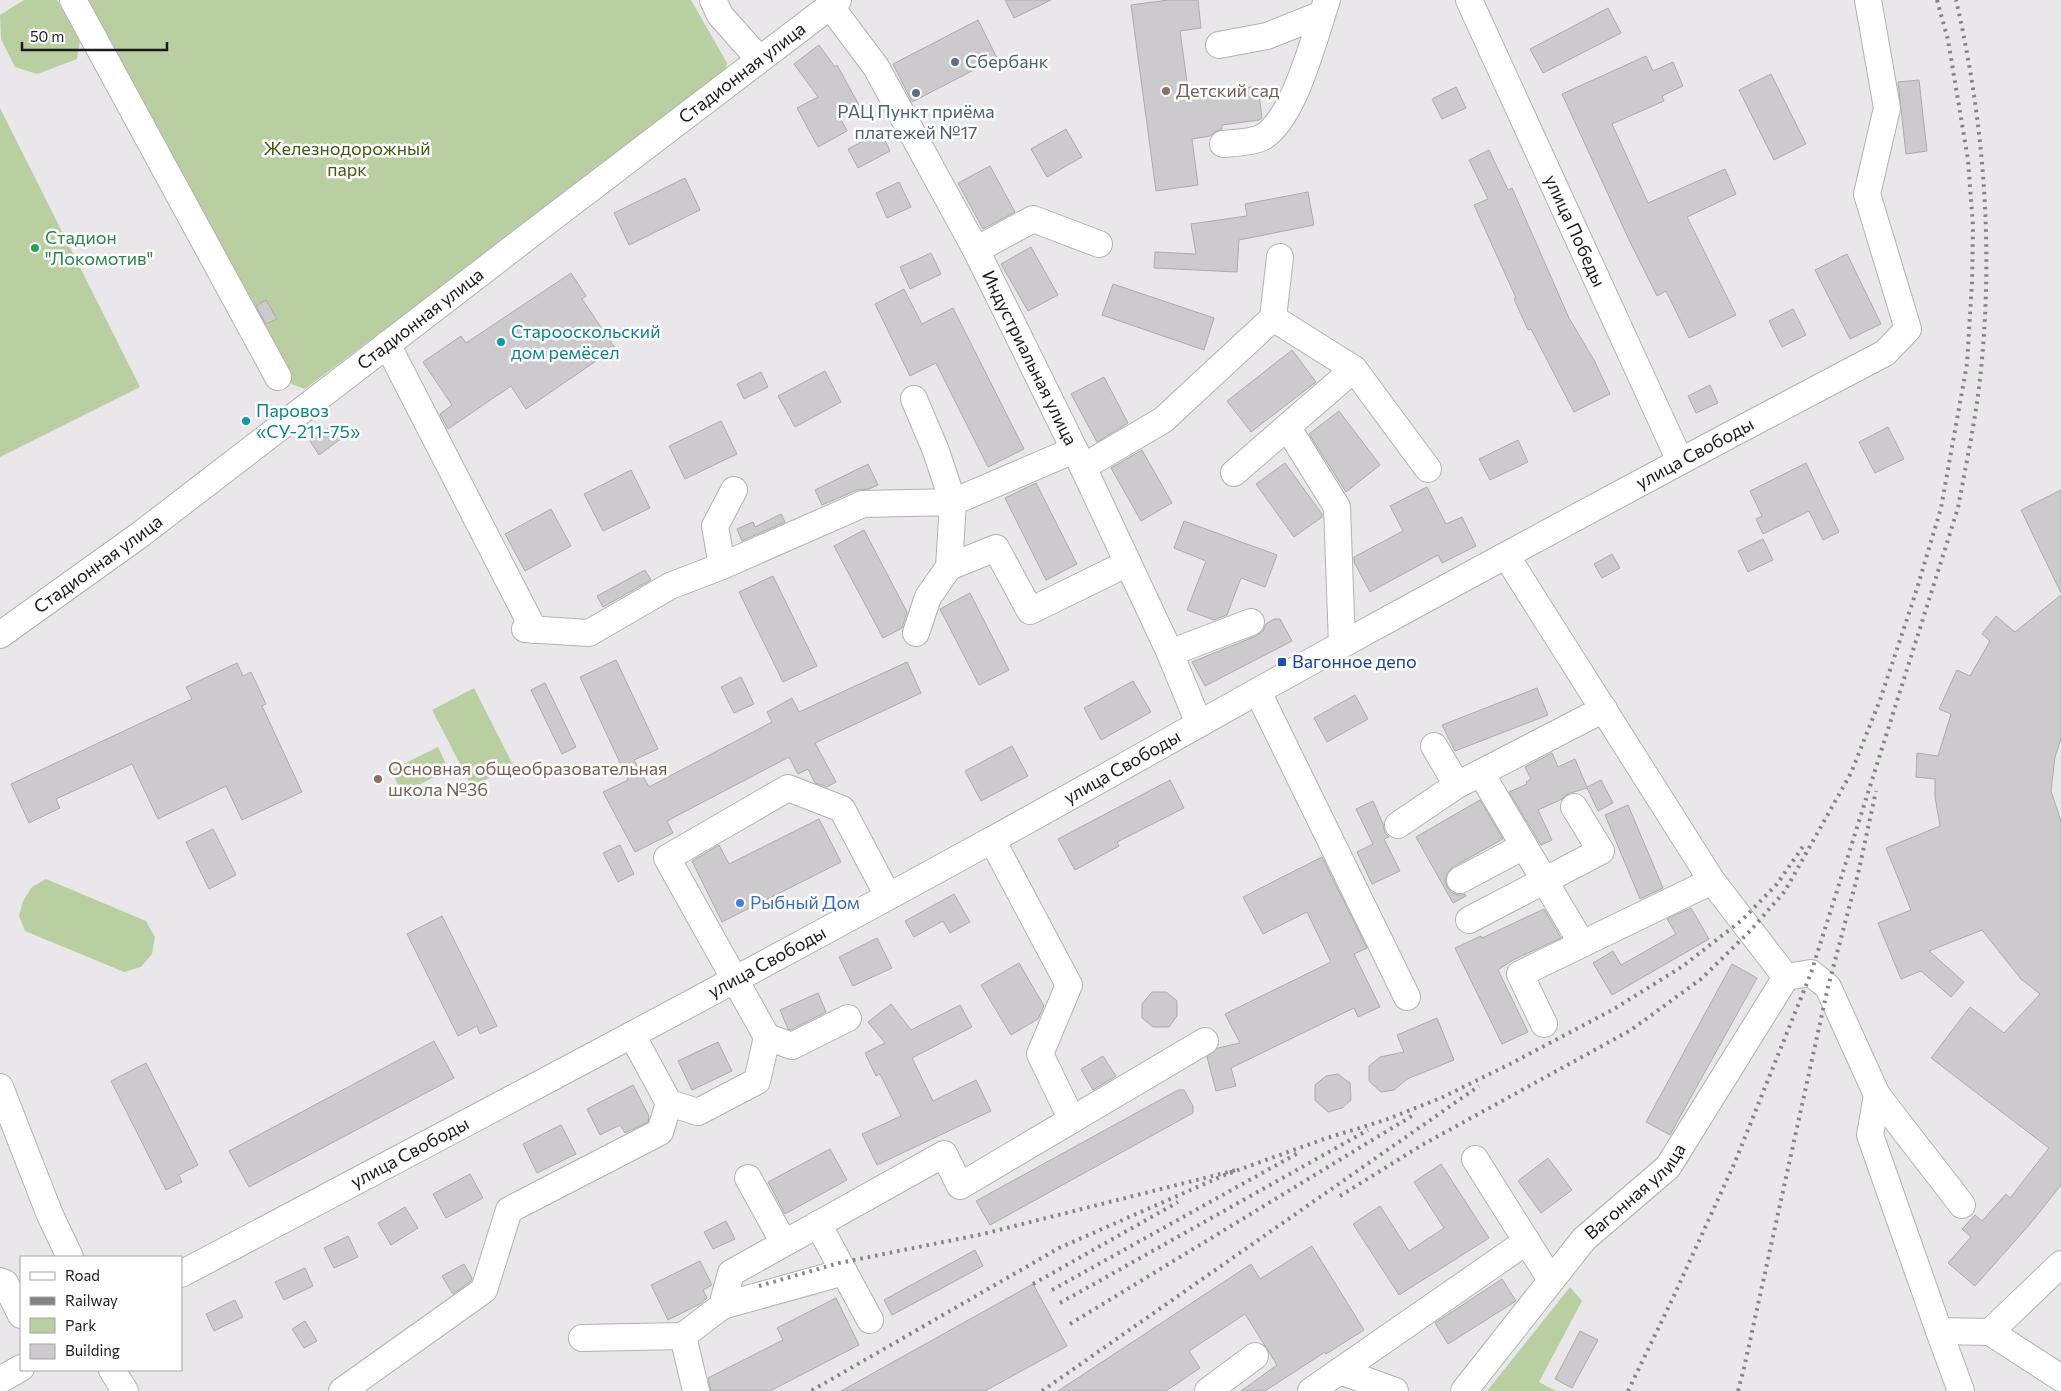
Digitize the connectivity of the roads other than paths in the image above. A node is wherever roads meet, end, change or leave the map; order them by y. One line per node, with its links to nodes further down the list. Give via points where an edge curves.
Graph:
1 (73, 0): 16 (street)
2 (713, 0): 8 (street, via 720,14)
3 (1469, 0): 20 (street, улица Победы)
4 (1868, 0): 20 (street, улица Свободы, via 1887,108 1868,194 1908,328 1885,353)
5 (835, 3): 8 (street, Стадионная улица); 11 (street, Индустриальная улица, via 876,68)
6 (1324, 7): 7 (street, via 1267,36); 9 (street, via 1309,57 1282,120 1261,138)
7 (1219, 45)
8 (759, 59): 14 (street, Стадионная улица)
9 (1223, 144)
10 (1099, 244): 11 (street, via 1033,219)
11 (976, 250): 19 (street, Индустриальная улица)
12 (1280, 257): 13 (street)
13 (1274, 318): 15 (street); 19 (street, via 1163,420)
14 (387, 344): 27 (street, via 529,629 589,633 670,586); 31 (street, Стадионная улица, via 141,534)
15 (1354, 369): 18 (street); 21 (street)
16 (278, 377)
17 (914, 399): 24 (street)
18 (1288, 428): 22 (street); 32 (street, via 1337,508)
19 (1078, 459): 24 (street); 26 (street, Индустриальная улица)
20 (1680, 460): 25 (street, улица Свободы)
21 (1428, 469)
22 (1234, 473)
23 (734, 490): 27 (street, via 715,526)
24 (953, 502): 27 (street, via 864,504); 28 (street)
25 (1507, 556): 32 (street, улица Свободы); 35 (street)
26 (1128, 563): 28 (street, via 1030,612 996,548); 33 (street, Индустриальная улица)
27 (722, 566)
28 (949, 567): 30 (street, via 928,597)
29 (1251, 622): 33 (street)
30 (916, 633)
31 (0, 635)
32 (1342, 644): 34 (street, улица Свободы)
33 (1170, 652): 36 (street, Индустриальная улица)
34 (1258, 692): 36 (street, улица Свободы); 52 (street)
35 (1604, 709): 38 (street); 46 (street)
36 (1199, 724): 42 (street, улица Свободы)
37 (1434, 746): 39 (street)
38 (1481, 774): 39 (street); 43 (street)
39 (1457, 786): 41 (street)
40 (1574, 808): 45 (street, via 1601,852)
41 (1398, 825)
42 (992, 840): 47 (street, улица Свободы); 61 (street, via 1070,985 1040,1054)
43 (1524, 846): 44 (street); 45 (street)
44 (1460, 880)
45 (1545, 881): 48 (street); 49 (street)
46 (1712, 881): 49 (street); 50 (street)
47 (888, 896): 51 (street, улица Свободы); 51 (street, via 842,808 788,788 667,858)
48 (1469, 920)
49 (1582, 944): 54 (street, via 1520,974)
50 (1786, 977): 59 (street, via 1811,972 1828,987); 72 (street, Вагонная улица, via 1668,1167 1584,1239)
51 (735, 980): 55 (street, улица Свободы); 56 (street)
52 (1407, 997)
53 (848, 1018): 56 (street, via 792,1046)
54 (1544, 1024)
55 (632, 1035): 60 (street); 71 (street, улица Свободы)
56 (767, 1037): 60 (street, via 757,1081 698,1112)
57 (1205, 1042): 61 (street)
58 (0, 1087): 68 (street)
59 (1877, 1095): 64 (street); 77 (street, via 1870,1135)
60 (669, 1103): 88 (street, via 660,1132 508,1210 484,1290)
61 (1072, 1120): 65 (street, via 960,1186 944,1154)
62 (1475, 1159): 66 (street)
63 (748, 1178): 67 (street)
64 (1962, 1205)
65 (818, 1224): 67 (street); 70 (street)
66 (1527, 1241): 72 (street); 84 (street)
67 (784, 1243): 74 (street, via 731,1273)
68 (70, 1256)
69 (2061, 1264): 78 (street)
70 (844, 1272): 74 (street); 76 (street)
71 (182, 1273)
72 (1552, 1280): 93 (street, Вагонная улица)
73 (0, 1281): 75 (street, via 5,1283)
74 (722, 1306): 79 (street)
75 (20, 1314)
76 (870, 1320)
77 (1939, 1330): 78 (street); 94 (street)
78 (1990, 1332): 85 (street)
79 (683, 1336): 80 (street); 89 (street)
80 (582, 1338)
81 (1255, 1356): 90 (street)
82 (20, 1369): 86 (street)
83 (113, 1371): 87 (street)
84 (1340, 1371): 91 (street); 92 (street)
85 (2061, 1378)
86 (0, 1380)
87 (125, 1391)
88 (342, 1391)
89 (696, 1391)
90 (1208, 1391)
91 (1311, 1391)
92 (1395, 1391)
93 (1464, 1391)
94 (1961, 1391)

